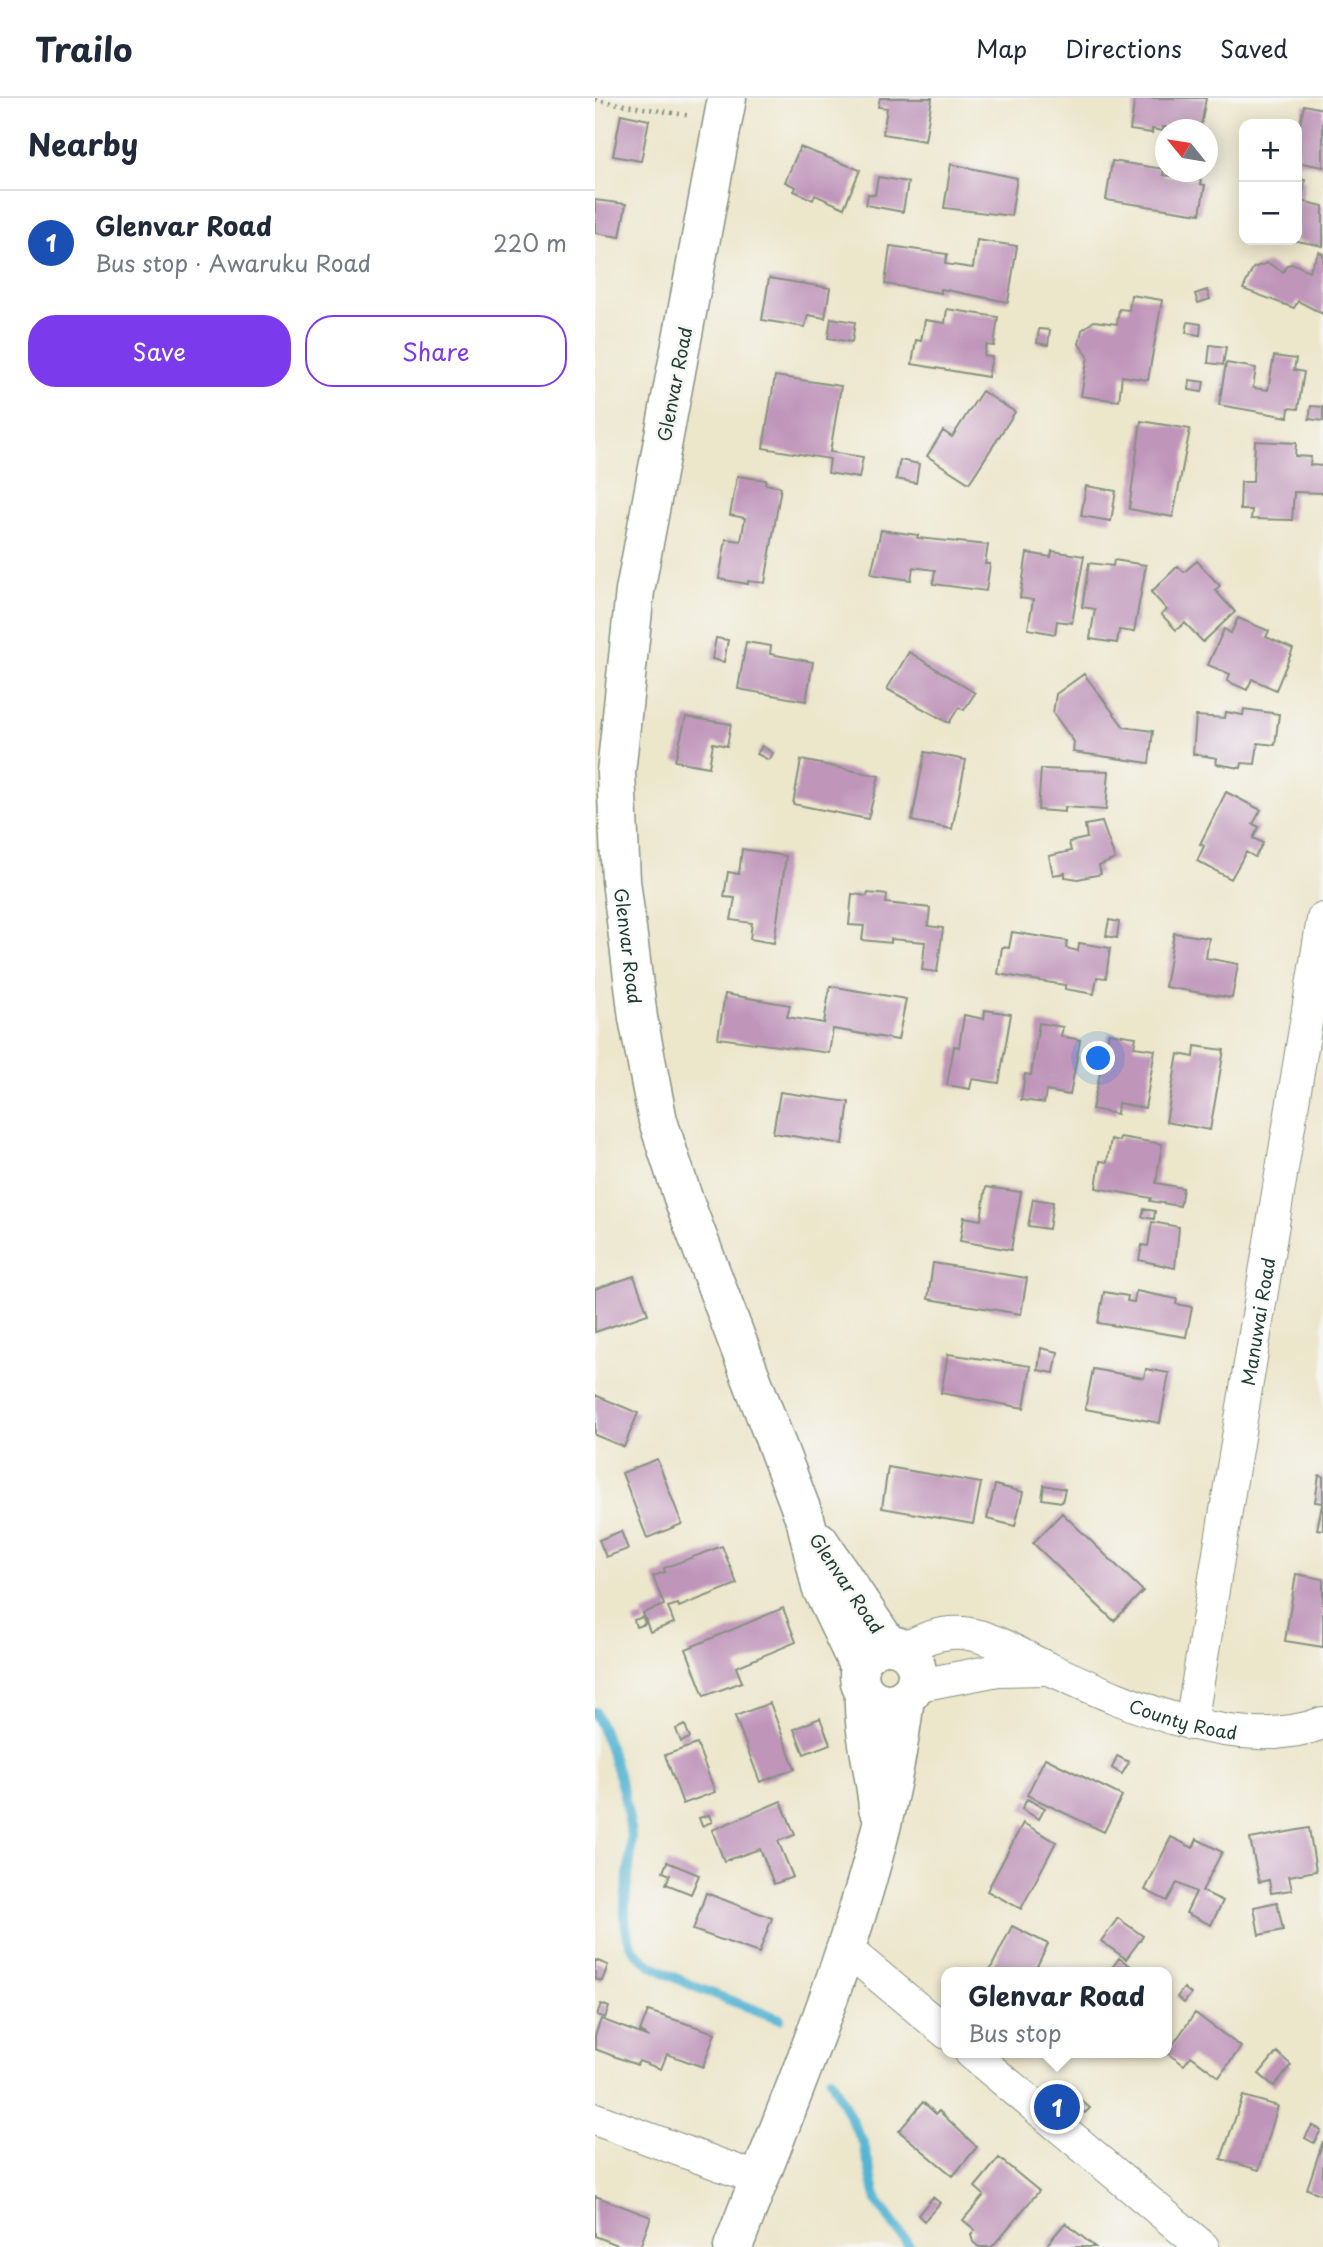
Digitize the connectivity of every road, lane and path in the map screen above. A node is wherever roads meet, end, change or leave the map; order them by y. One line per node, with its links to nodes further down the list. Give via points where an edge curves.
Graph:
1 (595, 100): 2 (path)
2 (725, 110): 4 (main road, Glenvar Road, via 635,592 616,774 621,880 638,1018 658,1121 806,1522 821,1587)
3 (1323, 919): 8 (street, Manuwai Road)
4 (879, 1664): 5 (street, County Road, via 928,1638 961,1633 1009,1648); 6 (main road, Glenvar Road, via 915,1666); 6 (main road, via 874,1700 887,1703); 9 (main road, Glenvar Road, via 863,1723 876,1778)
5 (1050, 1669): 6 (street, County Road, via 998,1670); 8 (street, County Road)
6 (909, 1692): 9 (main road, Glenvar Road)
7 (1323, 1723): 8 (street, County Road, via 1272,1732)
8 (1191, 1724)
9 (880, 1828): 10 (main road, Glenvar Road)
10 (845, 1948): 11 (street); 14 (main road, Glenvar Road)
11 (941, 2028)
12 (977, 2058): 16 (street)
13 (595, 2119): 14 (street)
14 (759, 2179): 15 (main road, Glenvar Road)
15 (733, 2247)
16 (1203, 2247)

